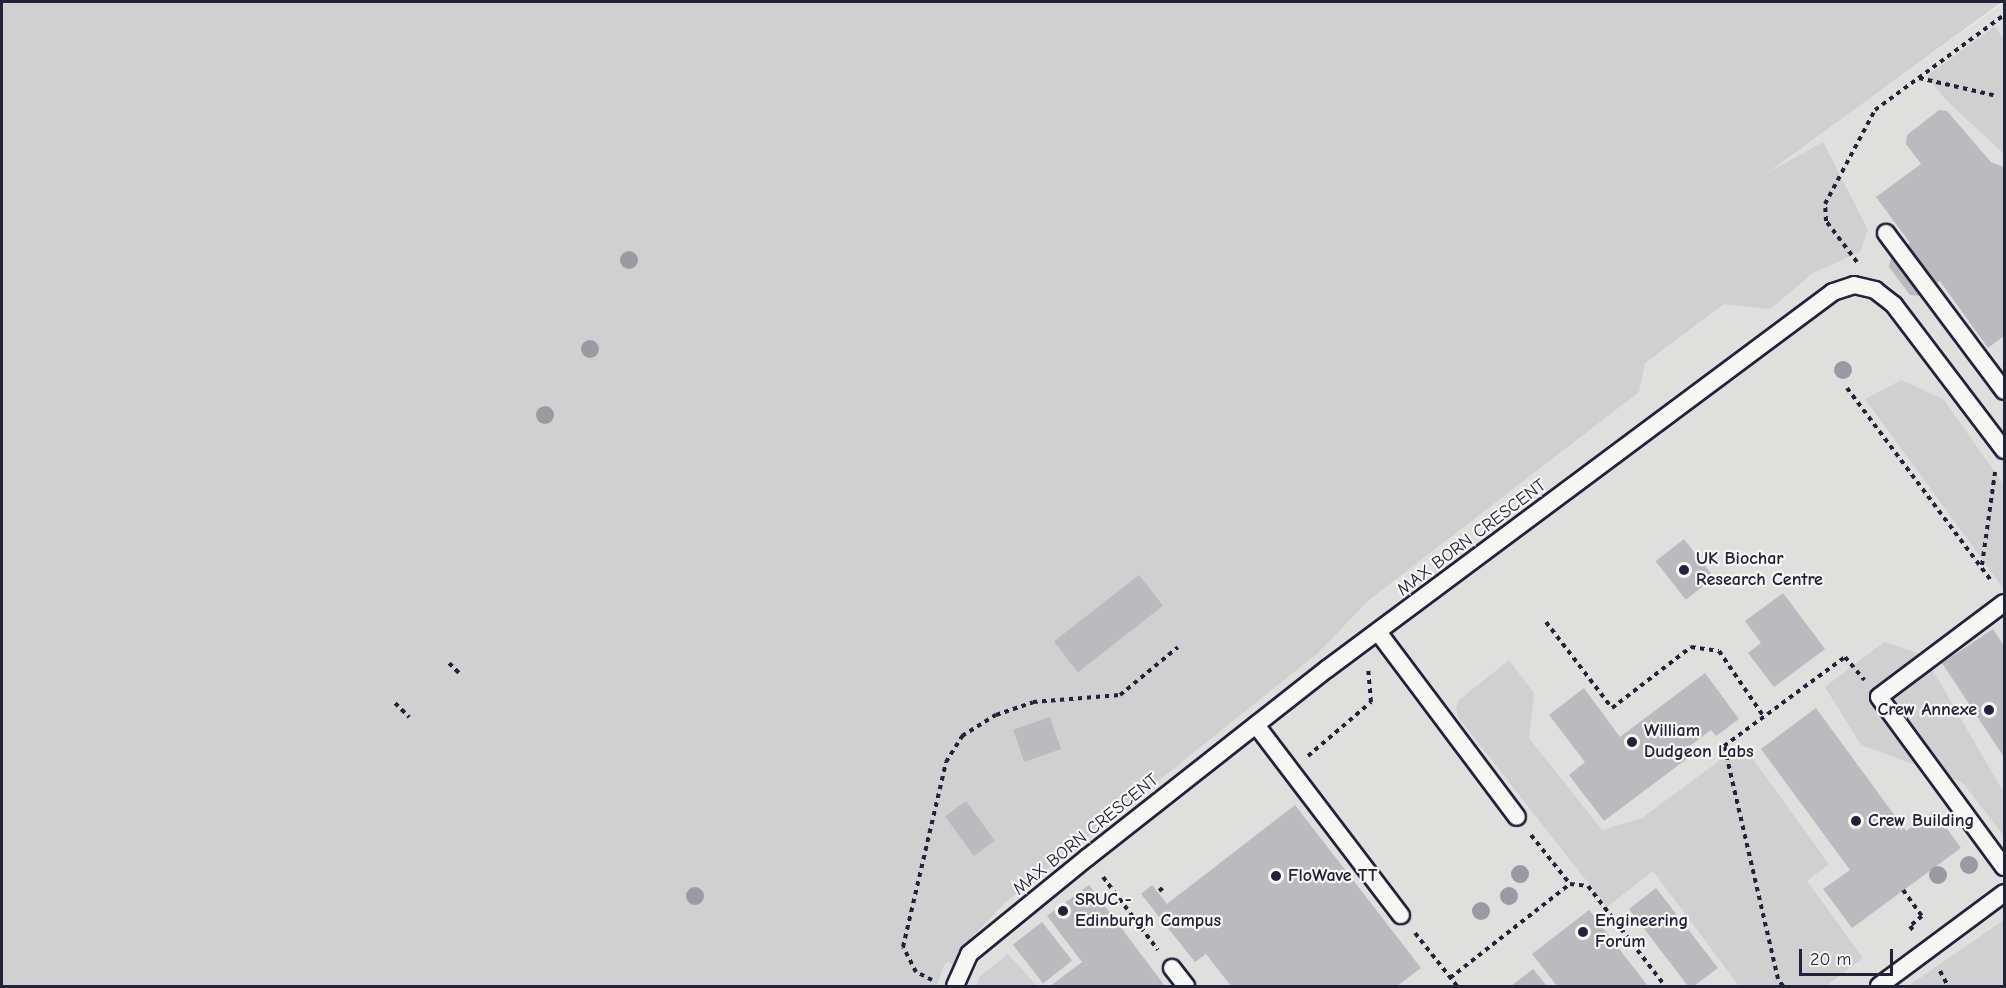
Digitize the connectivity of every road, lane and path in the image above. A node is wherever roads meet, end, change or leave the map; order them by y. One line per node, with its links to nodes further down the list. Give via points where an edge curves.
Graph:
1 (2004, 15): 2 (path)
2 (1918, 78): 3 (path); 5 (path, via 1875,110 1825,204 1826,221)
3 (1997, 96)
4 (1886, 233): 7 (lane)
5 (1875, 290): 8 (lane, via 1894,305); 12 (lane, MAX BORN CRESCENT, via 1854,285 1833,292)
6 (1847, 388): 9 (path)
7 (2004, 391)
8 (2002, 444): 9 (path)
9 (1982, 566): 10 (path)
10 (2002, 598): 16 (lane)
11 (1546, 622): 19 (path, via 1612,708 1691,647 1719,651)
12 (1372, 637): 20 (lane, MAX BORN CRESCENT); 21 (path, via 1371,702 1304,759); 22 (lane)
13 (1178, 647): 35 (path, via 1120,695 1033,702 996,715 962,736 946,762 903,946 916,972)
14 (449, 663): 15 (path)
15 (461, 675)
16 (1878, 697): 19 (path, via 1845,657); 24 (lane)
17 (395, 703): 18 (path)
18 (409, 717)
19 (1764, 717): 40 (path, via 1724,747 1778,980)
20 (1256, 725): 21 (lane); 23 (lane, MAX BORN CRESCENT)
21 (1299, 781): 30 (lane)
22 (1517, 817): 25 (path)
23 (1088, 857): 32 (path); 36 (lane, MAX BORN CRESCENT, via 969,954)
24 (2004, 867)
25 (1570, 884): 33 (path); 39 (path, via 1588,886)
26 (1165, 886): 28 (path)
27 (1903, 890): 31 (path)
28 (1159, 891)
29 (2004, 893): 41 (lane)
30 (1401, 915): 33 (path)
31 (1922, 916)
32 (1172, 968): 37 (lane)
33 (1450, 978): 38 (path)
34 (1945, 980): 42 (path)
35 (936, 982)
36 (955, 987)
37 (1185, 987)
38 (1457, 987)
39 (1665, 987)
40 (1783, 987)
41 (1879, 987)
42 (1948, 987)

